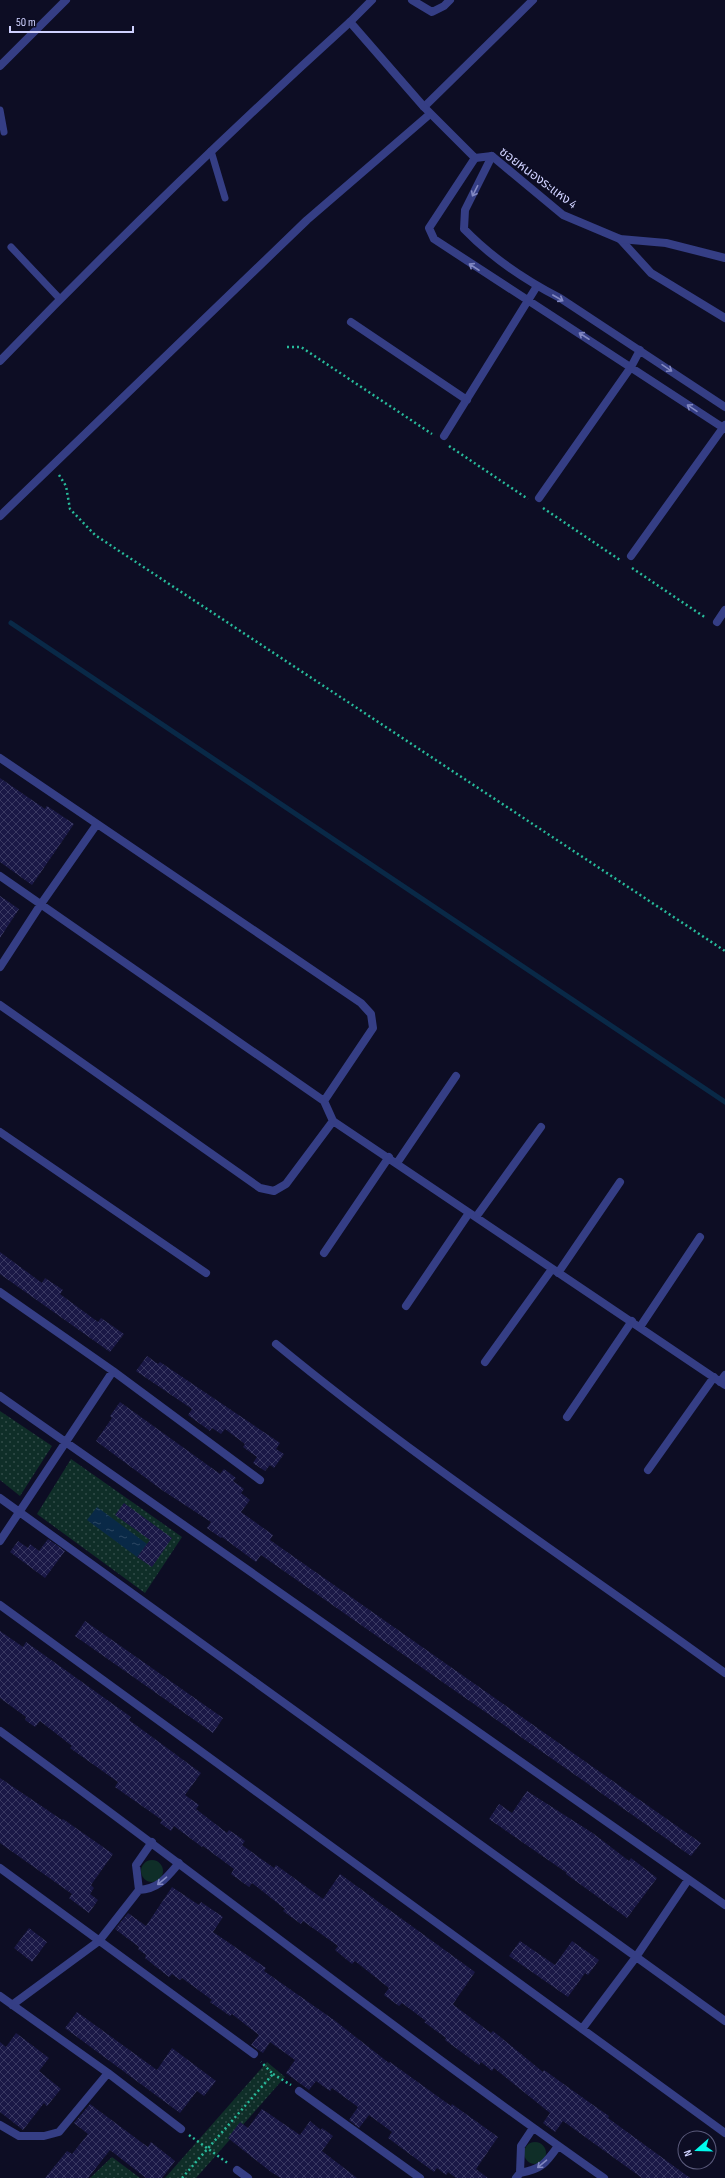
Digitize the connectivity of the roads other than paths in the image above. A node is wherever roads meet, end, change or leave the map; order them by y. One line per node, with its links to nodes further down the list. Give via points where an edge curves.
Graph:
1 (66, 0): 7 (street)
2 (372, 0): 6 (street)
3 (412, 0): 4 (street, via 432,12)
4 (450, 0)
5 (533, 0): 8 (street)
6 (350, 22): 8 (street); 12 (street)
7 (0, 66)
8 (424, 107): 10 (street)
9 (0, 110): 11 (lane)
10 (430, 114): 14 (street); 32 (street, via 307,220)
11 (4, 132)
12 (211, 151): 15 (lane); 20 (street)
13 (492, 156): 14 (street, ซอยหนองระแหง 4); 16 (street, ซอยหนองระแหง 4, via 563,215); 19 (street, one-way to 19, via 465,210 464,229 479,245)
14 (475, 158): 21 (street, one-way to 14, via 434,239 430,228)
15 (226, 198)
16 (620, 239): 18 (street, ซอยหนองระแหง 4, via 666,243); 22 (street, via 651,273)
17 (11, 247): 20 (lane)
18 (725, 258)
19 (537, 286): 21 (street); 24 (street, one-way to 24)
20 (60, 299): 25 (street)
21 (528, 301): 26 (street, one-way to 21); 27 (street)
22 (725, 318)
23 (351, 322): 27 (street)
24 (640, 350): 26 (street); 28 (street, one-way to 28)
25 (0, 362)
26 (631, 367): 29 (street, one-way to 26); 31 (street)
27 (467, 400): 30 (street)
28 (725, 407)
29 (724, 427): 33 (street)
30 (445, 440)
31 (537, 502)
32 (0, 516)
33 (631, 556)
34 (725, 610): 35 (street)
35 (714, 622)
36 (0, 758): 37 (street)
37 (97, 824): 39 (street); 43 (street, via 361,1003 371,1014 373,1028)
38 (0, 876): 39 (street)
39 (40, 904): 40 (street); 43 (street)
40 (0, 967)
41 (0, 1005): 44 (street, via 260,1188 274,1191 286,1184)
42 (456, 1076): 48 (street)
43 (324, 1101): 44 (street)
44 (333, 1121): 47 (street)
45 (541, 1127): 50 (street)
46 (0, 1132): 54 (street)
47 (389, 1158): 48 (street); 52 (street)
48 (397, 1163): 50 (street)
49 (620, 1182): 53 (street)
50 (473, 1215): 53 (street); 56 (street)
51 (700, 1237): 58 (street)
52 (324, 1253)
53 (555, 1271): 57 (street); 60 (street)
54 (206, 1273)
55 (0, 1292): 61 (street)
56 (406, 1306)
57 (632, 1321): 58 (street); 64 (street)
58 (640, 1327): 62 (street)
59 (276, 1344): 72 (street, via 387,1433)
60 (485, 1362)
61 (113, 1371): 65 (street); 67 (street)
62 (721, 1380): 66 (street)
63 (0, 1396): 65 (street)
64 (567, 1417)
65 (66, 1442): 69 (street); 77 (street)
66 (648, 1470)
67 (260, 1480)
68 (0, 1498): 69 (street)
69 (20, 1513): 70 (street); 81 (street)
70 (0, 1541)
71 (0, 1605): 85 (street)
72 (725, 1673)
73 (0, 1731): 74 (street)
74 (152, 1842): 75 (street); 78 (street, via 136,1865)
75 (179, 1862): 78 (street, one-way to 78, via 162,1883 146,1890); 90 (street)
76 (0, 1868): 80 (street)
77 (688, 1880): 79 (street); 81 (street)
78 (139, 1890): 80 (street)
79 (725, 1905)
80 (98, 1942): 83 (street); 86 (street)
81 (636, 1957): 84 (street); 85 (street)
82 (0, 1996): 83 (street)
83 (12, 2005): 87 (street)
84 (725, 2021)
85 (582, 2029): 92 (street)
86 (254, 2054)
87 (108, 2073): 89 (street, via 59,2132 44,2136 19,2136); 91 (street)
88 (299, 2091): 97 (street)
89 (0, 2125)
90 (533, 2128): 93 (street); 95 (street, via 521,2146)
91 (181, 2129)
92 (725, 2133)
93 (558, 2146): 95 (street, one-way to 95, via 544,2164 534,2171); 98 (street)
94 (237, 2170): 96 (street)
95 (518, 2176)
96 (248, 2178)
97 (420, 2178)
98 (604, 2178)

